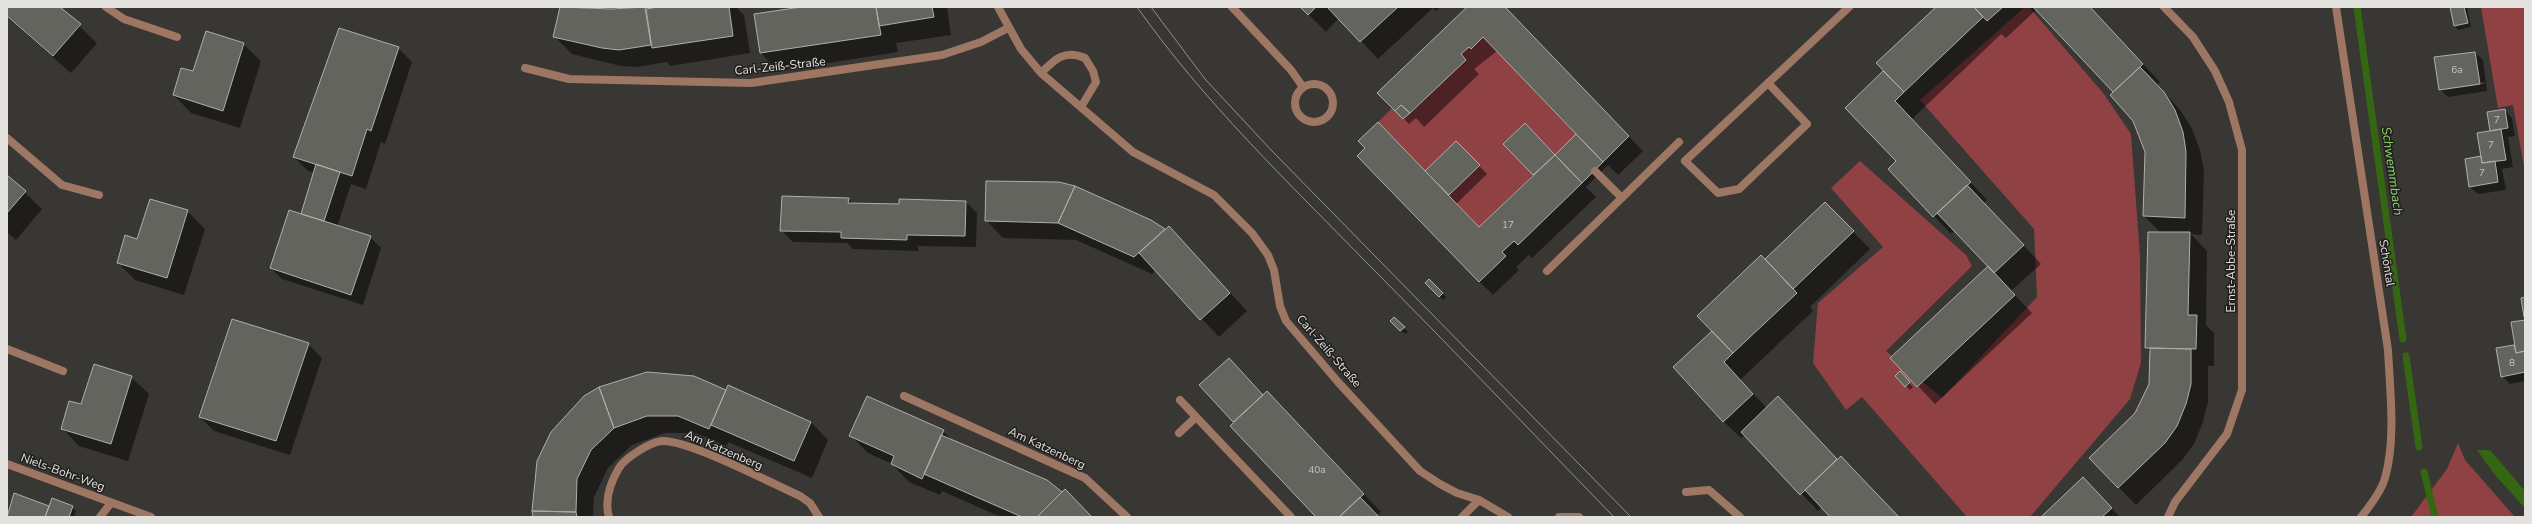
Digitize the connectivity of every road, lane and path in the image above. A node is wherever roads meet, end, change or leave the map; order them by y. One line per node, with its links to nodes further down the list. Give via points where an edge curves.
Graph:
1 (106, 7): 8 (street, via 124,19)
2 (998, 7): 7 (street, Carl-Zeiß-Straße)
3 (1232, 7): 12 (street)
4 (1849, 7): 11 (street)
5 (2164, 7): 41 (street, Ernst-Abbe-Straße, via 2193,37 2215,71 2229,102 2242,150 2242,390 2227,434 2175,502)
6 (2336, 7): 42 (street, Schöntal, via 2388,350 2391,399 2389,458 2384,479)
7 (1008, 28): 9 (street, Carl-Zeiß-Straße, via 981,42 942,55 751,83 569,79); 10 (street, Carl-Zeiß-Straße)
8 (177, 37)
9 (524, 68)
10 (1041, 73): 13 (street, Carl-Zeiß-Straße); 13 (street, via 1062,55 1072,54 1085,58 1096,82)
11 (1768, 83): 11 (street, via 1685,161 1718,193 1739,189 1807,124)
12 (1303, 87): 12 (street, via 1321,85 1330,92 1333,108 1323,120 1310,121 1299,114 1295,103)
13 (1081, 107): 28 (street, Carl-Zeiß-Straße, via 1133,152 1214,195 1252,233 1268,255 1274,270 1280,306 1286,320 1338,382 1420,471 1457,493)
14 (7, 138): 17 (street, via 62,185)
15 (1679, 142): 18 (street)
16 (1595, 171): 18 (street)
17 (99, 195)
18 (1622, 198): 19 (street)
19 (1547, 271)
20 (7, 350): 21 (street)
21 (63, 371)
22 (904, 396): 34 (street, Am Katzenberg, via 1085,478)
23 (1180, 400): 24 (street)
24 (1196, 417): 25 (street); 35 (street)
25 (1179, 433)
26 (7, 464): 29 (street, Niels-Bohr-Weg)
27 (1686, 492): 40 (street, via 1709,490)
28 (1479, 500): 36 (street); 37 (street, Carl-Zeiß-Straße)
29 (111, 502): 30 (street, Niels-Bohr-Weg); 31 (street, Niels-Bohr-Weg)
30 (100, 517)
31 (151, 517)
32 (610, 517): 33 (street, Am Katzenberg, via 607,500 611,481 620,465 636,452 662,441 686,445 800,496 810,503)
33 (819, 517)
34 (1127, 517)
35 (1291, 517)
36 (1462, 517)
37 (1508, 517)
38 (1559, 517): 39 (street)
39 (1579, 517)
40 (1740, 517)
41 (2168, 517)
42 (2361, 517)

